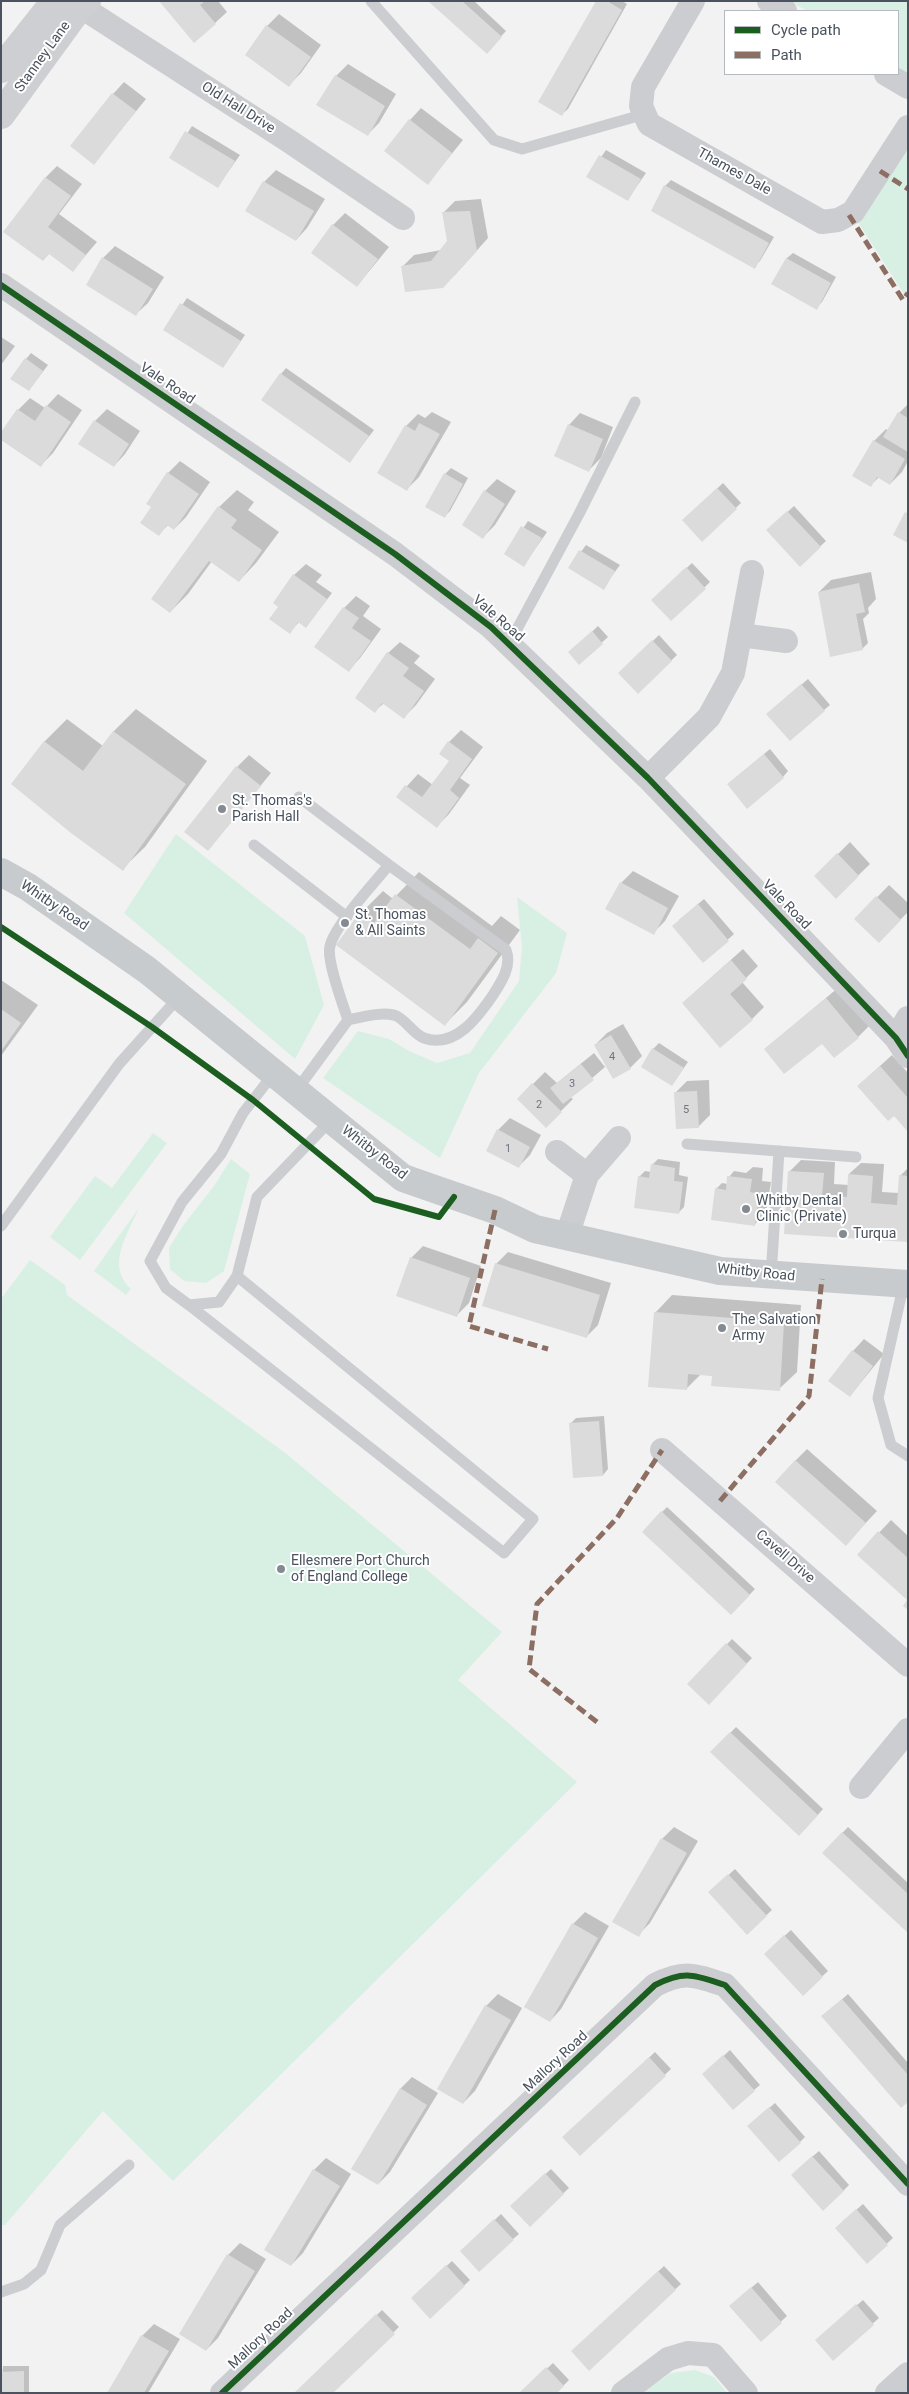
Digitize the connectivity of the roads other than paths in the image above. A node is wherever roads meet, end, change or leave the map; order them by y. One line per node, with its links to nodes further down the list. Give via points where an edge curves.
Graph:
1 (371, 1): 9 (lane, via 494,140 522,149)
2 (693, 1): 9 (street, via 643,87 641,106)
3 (769, 1): 5 (street)
4 (73, 3): 6 (main road, Stanney Lane); 10 (main road, Stanney Lane); 12 (street, Old Hall Drive)
5 (783, 10)
6 (1, 69)
7 (888, 75): 8 (street)
8 (908, 87)
9 (645, 114): 11 (street, Thames Dale, via 649,124 822,222 838,220 853,212)
10 (1, 115)
11 (908, 127)
12 (403, 218)
13 (1, 285): 18 (street, Vale Road, via 395,554 491,626)
14 (635, 402): 18 (lane)
15 (752, 572): 16 (street)
16 (740, 635): 17 (street); 19 (street, via 733,673 709,717)
17 (786, 641)
18 (509, 644): 19 (street, Vale Road)
19 (648, 778): 27 (street, Vale Road)
20 (299, 797): 22 (lane)
21 (254, 845): 24 (lane)
22 (389, 865): 24 (lane); 26 (lane, via 506,950 510,958 485,1007 459,1035 443,1040 423,1038 395,1015 372,1014)
23 (1, 872): 25 (main road, Whitby Road, via 28,887)
24 (347, 917): 26 (lane, via 329,946 332,968)
25 (180, 996): 28 (main road, Whitby Road); 37 (lane, via 119,1064)
26 (348, 1020): 29 (lane)
27 (904, 1037)
28 (274, 1073): 29 (main road, Whitby Road); 42 (lane, via 243,1114 221,1154 182,1202 150,1262 166,1288)
29 (296, 1091): 30 (main road, Whitby Road)
30 (331, 1120): 38 (main road, Whitby Road, via 403,1178 494,1210 535,1229); 39 (lane, via 256,1197)
31 (620, 1138): 36 (street)
32 (687, 1144): 33 (lane)
33 (779, 1151): 35 (lane); 40 (lane)
34 (557, 1152): 36 (street)
35 (856, 1157)
36 (587, 1174): 38 (street)
37 (1, 1226)
38 (567, 1236): 40 (main road, Whitby Road, via 720,1271)
39 (238, 1276): 42 (lane, via 219,1302); 42 (lane, via 533,1519 504,1552)
40 (771, 1276): 41 (main road, Whitby Road)
41 (906, 1284): 44 (lane, via 878,1398 891,1445)
42 (189, 1305)
43 (662, 1450): 45 (street, Cavell Drive)
44 (908, 1456)
45 (908, 1665)
46 (908, 1730): 47 (street)
47 (861, 1787)
48 (129, 2165): 50 (lane, via 60,2225 41,2270 24,2284)
49 (908, 2184): 52 (street, Mallory Road, via 725,1985 696,1975 675,1975 655,1985)
50 (1, 2292)
51 (908, 2374): 55 (street)
52 (222, 2393)
53 (623, 2393): 54 (street, via 668,2359 688,2353 713,2355)
54 (746, 2393)
55 (887, 2393)

